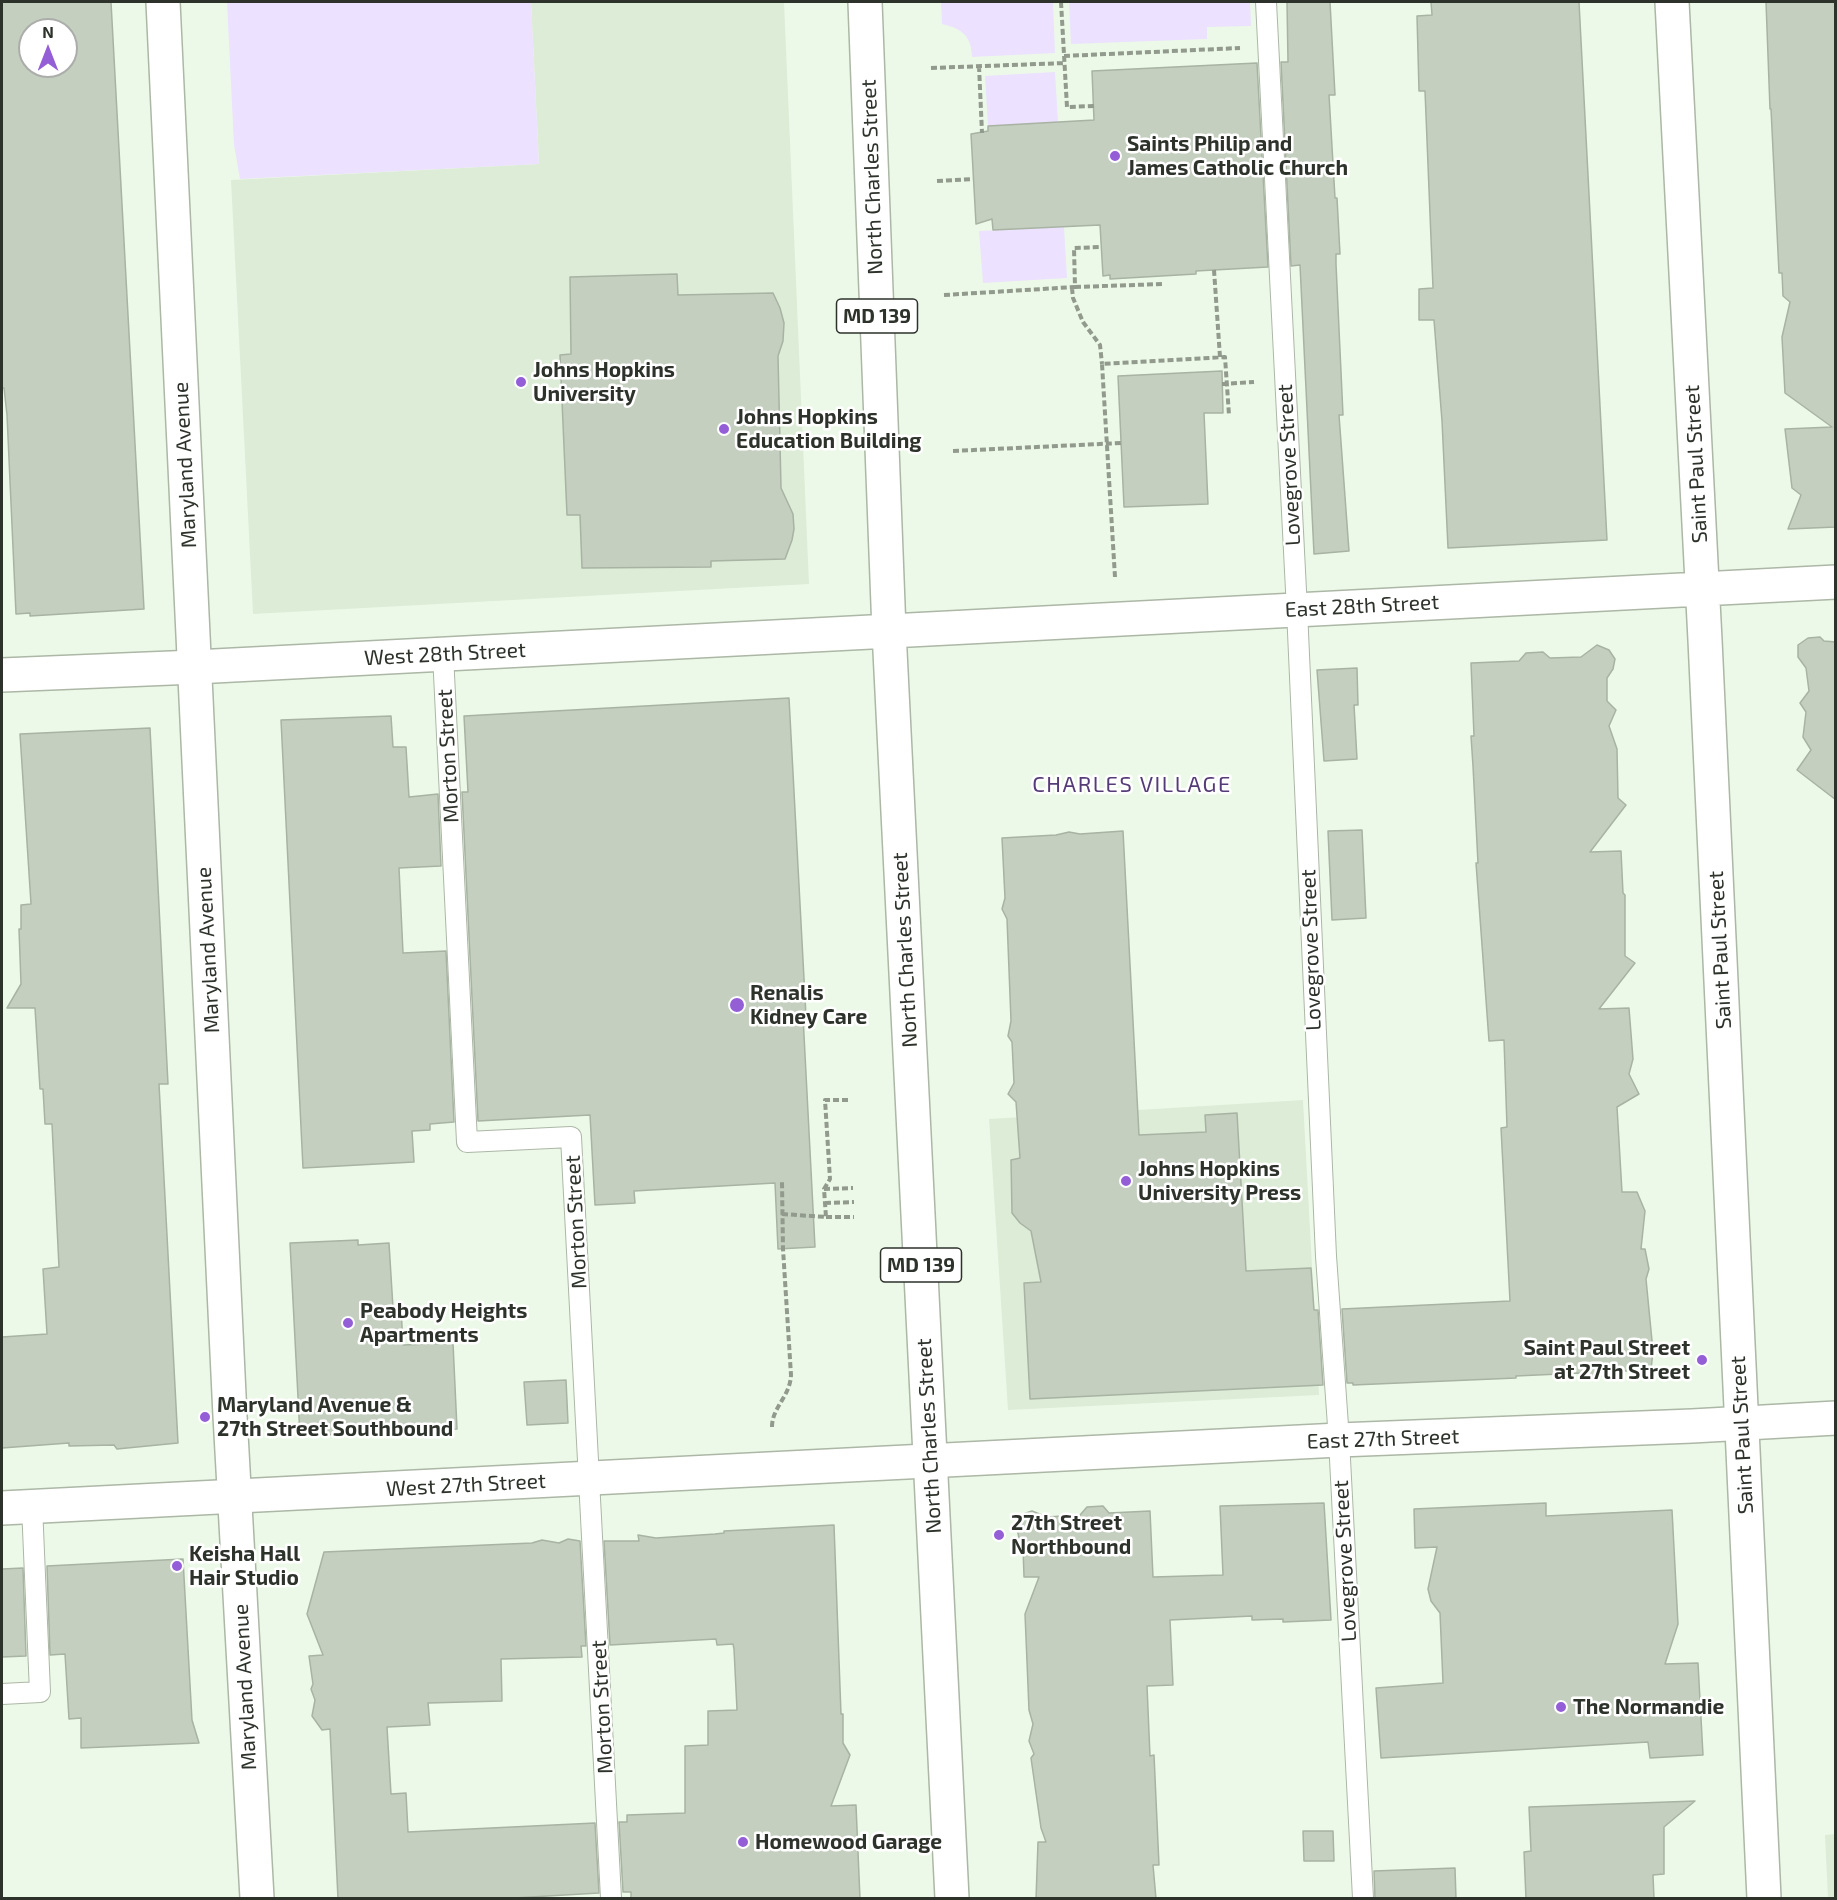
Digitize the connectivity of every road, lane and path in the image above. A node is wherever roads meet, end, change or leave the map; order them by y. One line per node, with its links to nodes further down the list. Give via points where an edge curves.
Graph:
1 (164, 2): 34 (main road, Maryland Avenue)
2 (865, 2): 32 (main road, North Charles Street / MD 139)
3 (1061, 2): 7 (path)
4 (1266, 2): 31 (lane, Lovegrove Street)
5 (1672, 2): 30 (main road, Saint Paul Street)
6 (1250, 48): 7 (path)
7 (1064, 56): 8 (path)
8 (1065, 63): 9 (path); 11 (path, via 1067,107)
9 (979, 66): 10 (path); 12 (path)
10 (931, 68)
11 (1094, 106)
12 (982, 133)
13 (973, 179): 14 (path)
14 (937, 181)
15 (1101, 247): 18 (path, via 1074,248)
16 (1214, 270): 20 (path)
17 (1163, 284): 18 (path)
18 (1073, 288): 19 (path); 21 (path, via 1083,322 1100,345)
19 (944, 295)
20 (1220, 357): 21 (path); 23 (path, via 1225,357)
21 (1102, 364): 25 (path)
22 (1258, 382): 23 (path)
23 (1225, 384): 24 (path)
24 (1229, 415)
25 (1107, 443): 26 (path); 27 (path); 28 (path)
26 (1121, 443)
27 (953, 450)
28 (1115, 577)
29 (1836, 582): 30 (main road, East 28th Street)
30 (1702, 589): 31 (main road, East 28th Street); 46 (main road, Saint Paul Street)
31 (1297, 610): 32 (main road, East 28th Street); 48 (lane, Lovegrove Street, via 1326,1256)
32 (889, 630): 33 (main road, West 28th Street); 49 (main road, North Charles Street / MD 139)
33 (443, 654): 34 (main road, West 28th Street); 50 (lane, Morton Street, via 467,1142 571,1137)
34 (195, 667): 35 (main road, West 28th Street); 51 (main road, Maryland Avenue)
35 (2, 675)
36 (849, 1100): 39 (path, via 825,1100 830,1179)
37 (782, 1182): 42 (path)
38 (853, 1188): 39 (path)
39 (824, 1189): 41 (path)
40 (854, 1202): 41 (path)
41 (825, 1203): 43 (path)
42 (782, 1214): 43 (path); 47 (path, via 790,1385 772,1418)
43 (826, 1217): 44 (path)
44 (854, 1217)
45 (1836, 1418): 46 (main road, East 27th Street)
46 (1742, 1423): 48 (main road, East 27th Street); 58 (main road, Saint Paul Street)
47 (772, 1427)
48 (1339, 1440): 49 (main road, East 27th Street); 57 (lane, Lovegrove Street)
49 (931, 1462): 50 (main road, West 27th Street); 56 (main road, North Charles Street / MD 139)
50 (590, 1479): 51 (main road, West 27th Street); 55 (lane, Morton Street)
51 (235, 1496): 52 (main road, West 27th Street); 54 (main road, Maryland Avenue)
52 (17, 1507): 53 (lane, via 40,1692)
53 (2, 1694)
54 (256, 1899)
55 (611, 1899)
56 (952, 1899)
57 (1363, 1899)
58 (1764, 1899)

